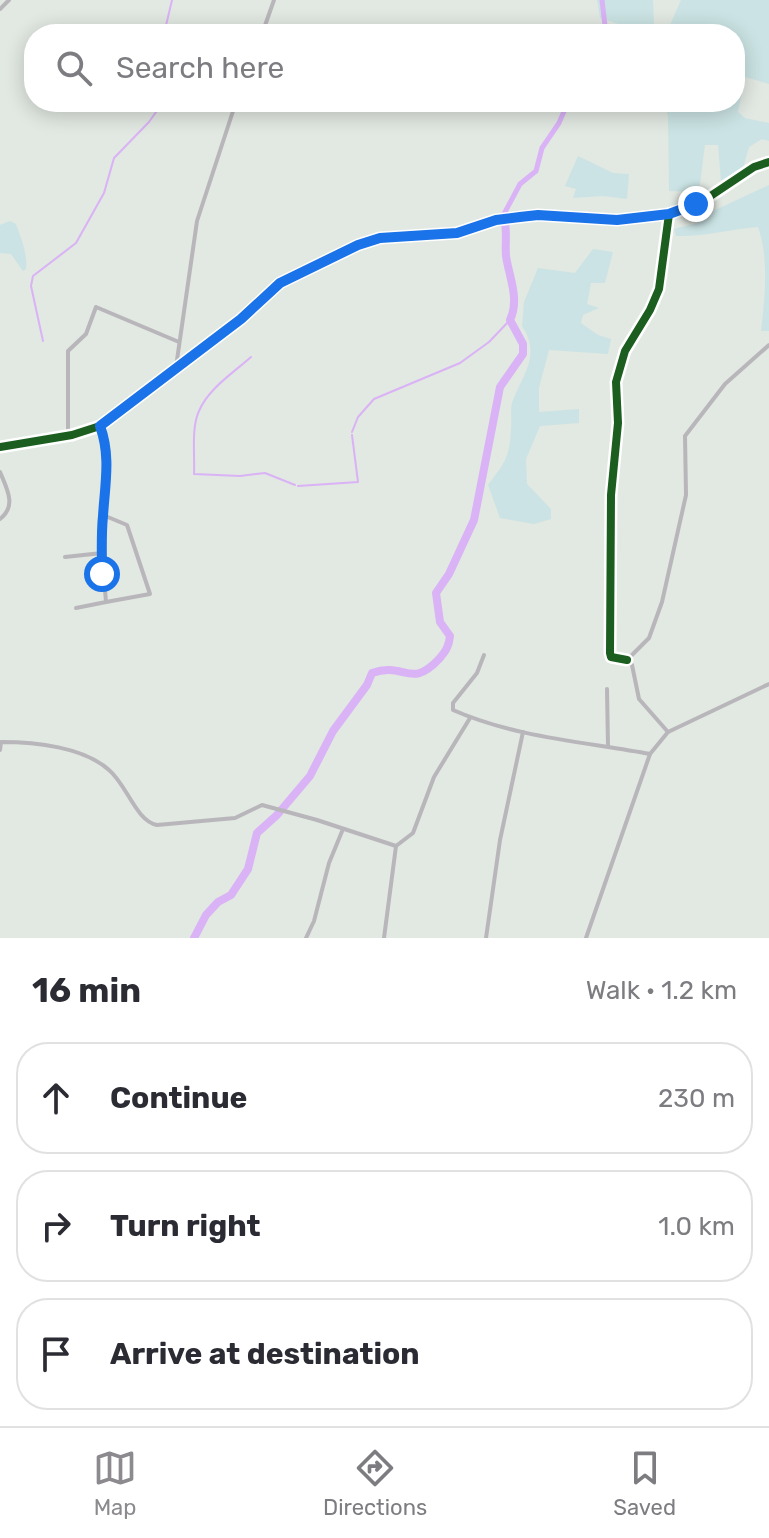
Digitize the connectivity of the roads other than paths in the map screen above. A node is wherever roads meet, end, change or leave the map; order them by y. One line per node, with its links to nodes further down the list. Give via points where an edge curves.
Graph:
1 (9, 0): 3 (street)
2 (274, 0): 4 (street)
3 (0, 9)
4 (266, 24)
5 (233, 112): 8 (street, via 197,221)
6 (769, 162): 7 (street, via 700,203)
7 (669, 214): 10 (street, via 617,220 538,215 496,220 457,233 380,238 280,283); 22 (street, via 659,289 621,360 616,382 610,653)
8 (179, 342): 10 (street); 12 (street, via 96,307 86,334 68,351)
9 (769, 345): 22 (street, via 725,384 685,436 686,495 662,602 649,638)
10 (176, 367): 11 (street)
11 (100, 426): 12 (street); 15 (street, via 108,463)
12 (68, 436): 13 (street)
13 (0, 447)
14 (0, 472): 16 (street, via 10,503)
15 (103, 515): 17 (street); 19 (street, via 127,525 150,594)
16 (0, 519)
17 (102, 553): 18 (street); 19 (street)
18 (65, 557)
19 (106, 602): 20 (street)
20 (76, 608)
21 (484, 655): 25 (street, via 451,707)
22 (627, 660): 27 (street, via 639,699)
23 (769, 684): 27 (street)
24 (607, 689): 29 (street)
25 (470, 718): 26 (street); 33 (street, via 434,777 413,833)
26 (523, 732): 29 (street); 36 (street)
27 (668, 732): 31 (street)
28 (1, 742): 30 (street); 32 (street, via 48,744 95,760 122,783 148,823 235,818 256,806)
29 (608, 746): 31 (street)
30 (0, 750)
31 (650, 754): 37 (street)
32 (343, 829): 33 (street); 34 (street)
33 (396, 846): 35 (street)
34 (306, 938)
35 (384, 938)
36 (486, 938)
37 (586, 938)

